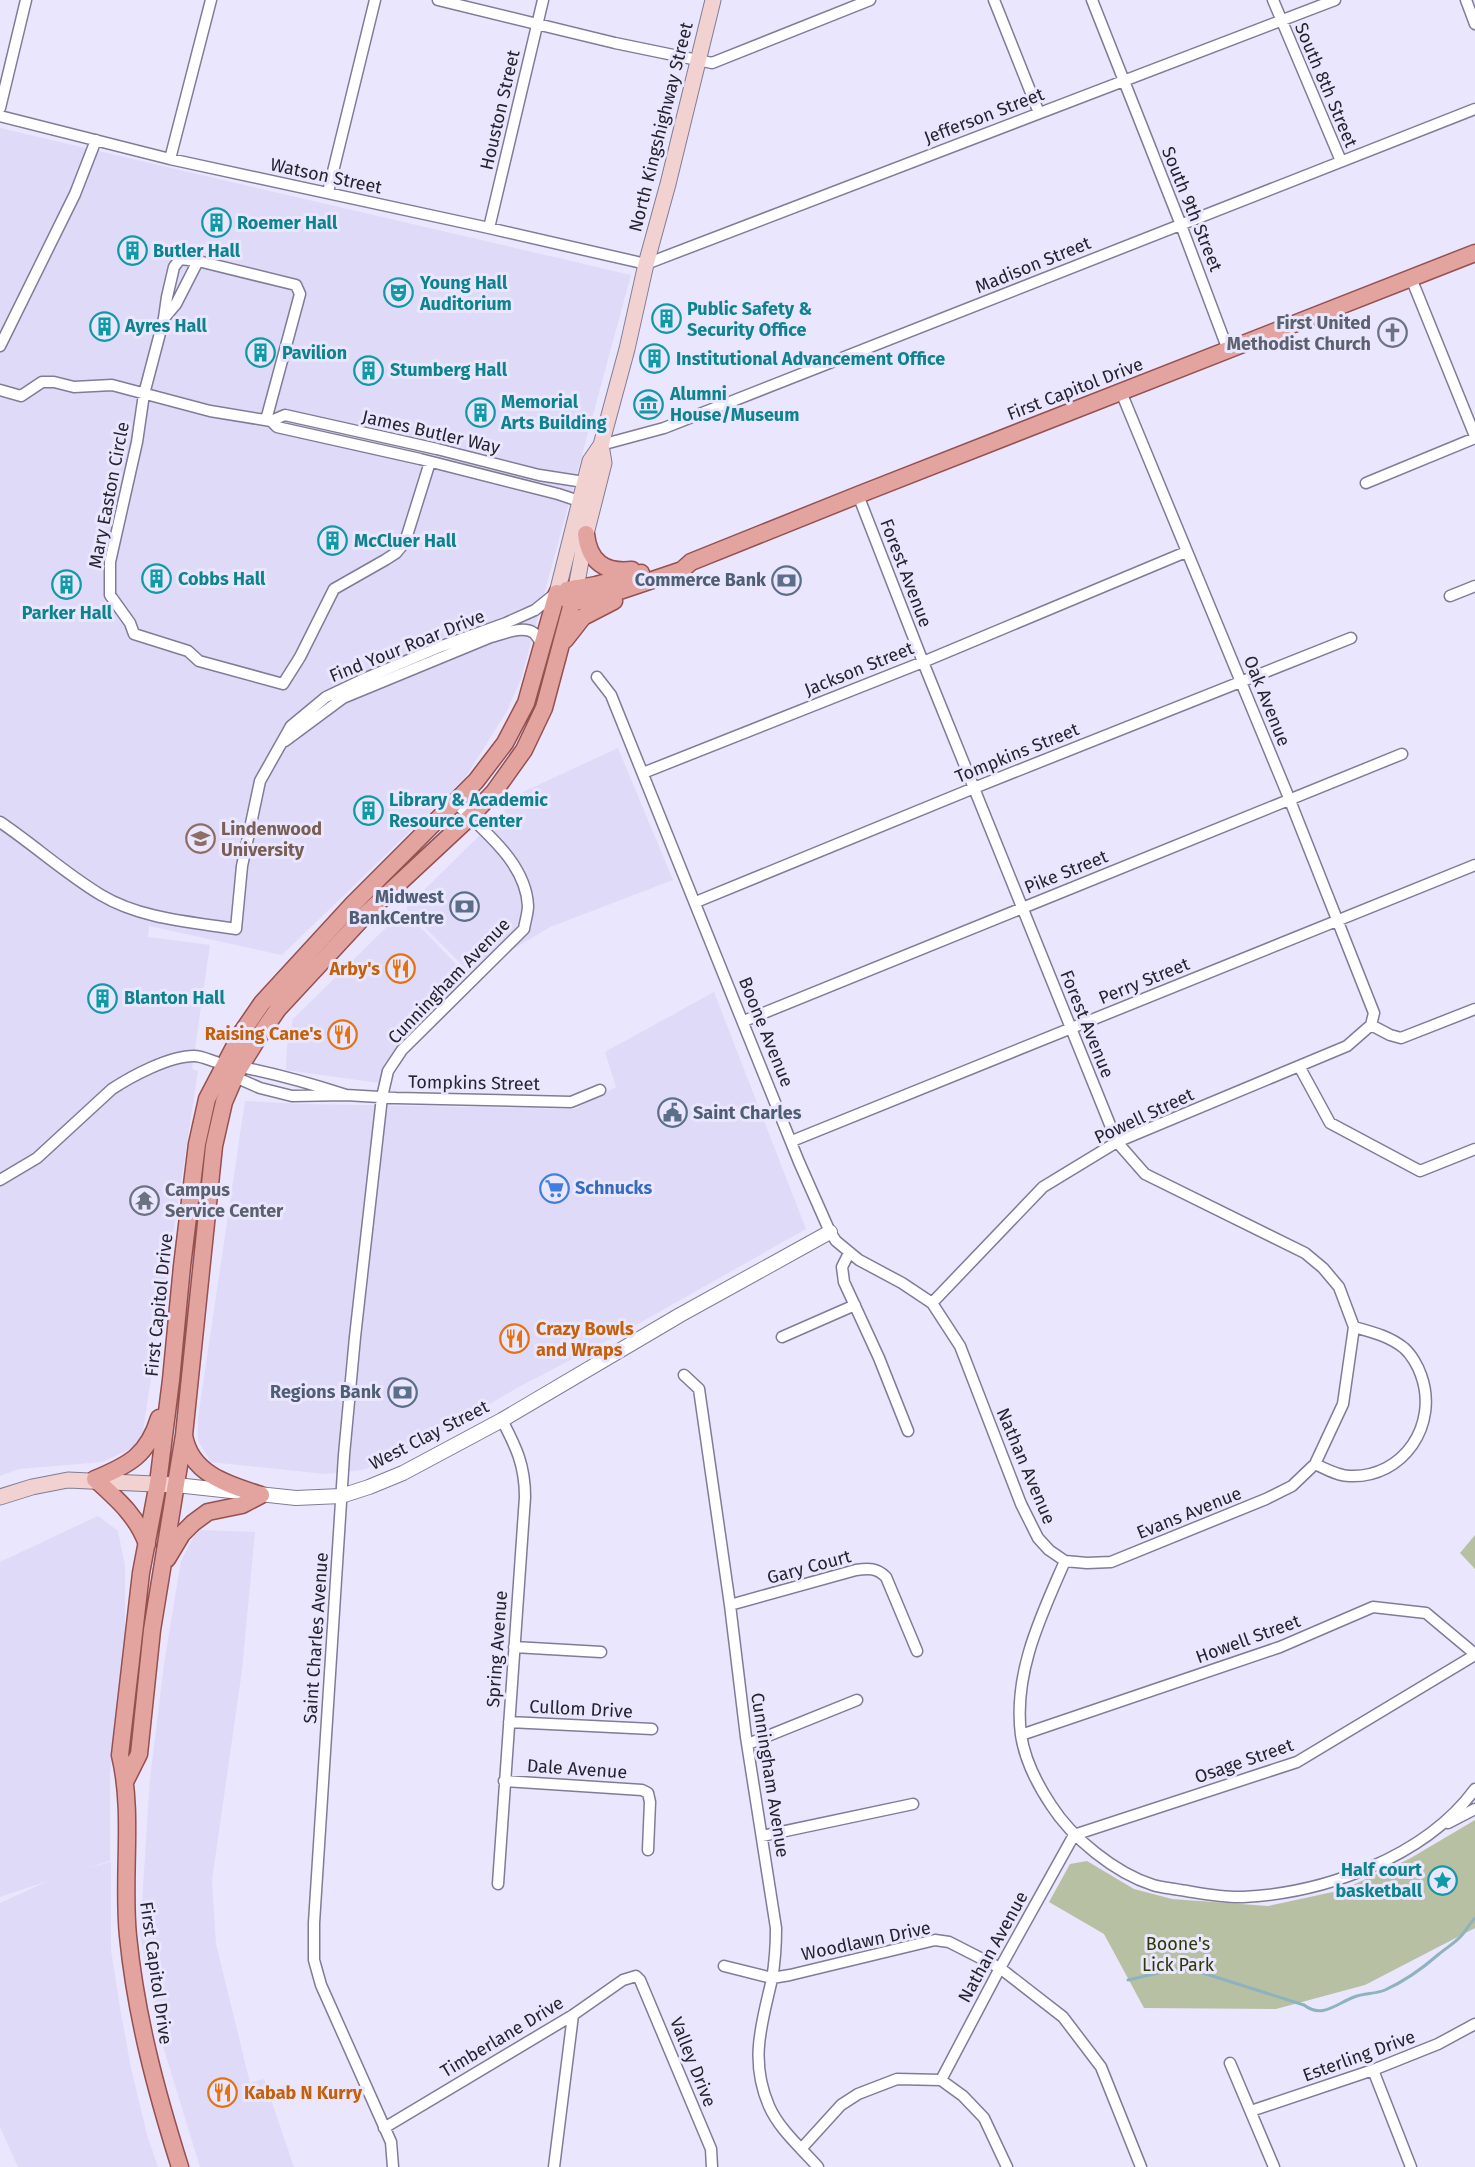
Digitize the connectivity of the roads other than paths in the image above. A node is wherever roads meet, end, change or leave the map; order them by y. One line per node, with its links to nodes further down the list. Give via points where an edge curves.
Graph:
1 (26, 0): 18 (street)
2 (211, 0): 23 (street)
3 (375, 0): 25 (street)
4 (438, 0): 14 (street)
5 (543, 0): 14 (street, Houston Street)
6 (713, 0): 16 (main road, North Kingshighway Street)
7 (870, 0): 16 (street, via 712,63)
8 (994, 0): 20 (street)
9 (1092, 0): 17 (street, South 9th Street)
10 (1273, 0): 13 (street, South 8th Street)
11 (1335, 0): 13 (street, Jefferson Street)
12 (1466, 0): 15 (street)
13 (1281, 21): 17 (street, Jefferson Street); 24 (street, South 8th Street)
14 (537, 24): 16 (street); 27 (street, Houston Street)
15 (1475, 24)
16 (698, 60): 30 (main road, North Kingshighway Street)
17 (1123, 82): 20 (street, Jefferson Street); 26 (street, South 9th Street)
18 (0, 108)
19 (1475, 109): 24 (street, Madison Street)
20 (1039, 113): 30 (street, Jefferson Street)
21 (0, 116): 22 (street, Watson Street)
22 (96, 140): 23 (street, Watson Street); 33 (street, via 75,194)
23 (170, 159): 25 (street, Watson Street)
24 (1341, 162): 26 (street, Madison Street)
25 (328, 192): 27 (street, Watson Street)
26 (1181, 225): 34 (street, South 9th Street); 40 (street, Madison Street, via 664,428)
27 (489, 228): 30 (street, Watson Street)
28 (1475, 253): 31 (main road, First Capitol Drive)
29 (198, 261): 32 (street, Mary Easton Circle, via 176,304); 32 (street, Mary Easton Circle, via 183,258 176,263); 38 (street, via 296,285 299,289)
30 (646, 264): 40 (main road, North Kingshighway Street)
31 (1411, 278): 34 (main road, First Capitol Drive); 39 (street)
32 (164, 318): 37 (street, Mary Easton Circle)
33 (0, 346)
34 (1228, 350): 36 (main road, First Capitol Drive)
35 (0, 390): 37 (street, James Butler Way, via 21,396 42,382 54,382 74,387 112,386)
36 (1121, 392): 44 (main road, First Capitol Drive); 47 (street, Oak Avenue)
37 (144, 394): 38 (street, James Butler Way, via 210,411); 41 (street, Mary Easton Circle, via 110,562 110,595 134,634 188,651 199,661 282,684 334,590 386,560 405,542)
38 (268, 420): 41 (street, James Butler Way, via 277,427); 42 (street, James Butler Way, via 285,415 539,475)
39 (1475, 437): 43 (street)
40 (601, 445): 42 (main road, via 590,461); 46 (main road, via 604,463)
41 (430, 462): 45 (street, James Butler Way)
42 (584, 482): 45 (main road)
43 (1366, 483)
44 (858, 495): 48 (main road, First Capitol Drive); 57 (street, Forest Avenue)
45 (579, 501): 51 (main road)
46 (586, 534): 49 (main road, via 587,546 597,561 616,572); 52 (main road)
47 (1186, 552): 57 (street, Jackson Street); 59 (street, Oak Avenue)
48 (686, 566): 49 (main road, First Capitol Drive, via 680,562); 52 (main road, First Capitol Drive, via 596,599); 56 (main road, via 667,581 595,609)
49 (663, 567): 52 (main road, First Capitol Drive)
50 (1475, 586): 53 (street)
51 (557, 593): 52 (main road); 55 (main road, First Capitol Drive); 60 (street, Find Your Roar Drive, via 535,610 431,650 326,698 291,726)
52 (574, 595): 56 (main road, First Capitol Drive)
53 (1450, 596)
54 (1351, 638): 59 (street, Tompkins Street)
55 (543, 645): 60 (street, Find Your Roar Drive, via 533,632 525,630 468,646 343,698); 65 (main road, First Capitol Drive, via 518,720 476,782)
56 (560, 646): 66 (main road, First Capitol Drive, via 537,728 494,792)
57 (923, 662): 62 (street, Jackson Street); 63 (street, Forest Avenue)
58 (597, 677): 62 (street, Boone Avenue, via 611,695)
59 (1240, 681): 63 (street, Tompkins Street); 64 (street, Oak Avenue)
60 (282, 743): 67 (street, Find Your Roar Drive, via 260,781 242,866 236,929 154,915 102,896)
61 (1402, 753): 64 (street, Pike Street)
62 (643, 773): 69 (street, Boone Avenue)
63 (974, 788): 69 (street, Tompkins Street); 70 (street, Forest Avenue)
64 (1289, 798): 70 (street, Pike Street); 71 (street, Oak Avenue)
65 (455, 802): 66 (street, Cunningham Avenue); 76 (main road, First Capitol Drive, via 262,1003)
66 (470, 817): 78 (main road, First Capitol Drive, via 310,972 278,1009); 81 (street, Cunningham Avenue, via 509,858 522,879 528,906 524,929 402,1050 388,1071)
67 (0, 822)
68 (1475, 865): 71 (street, Perry Street)
69 (696, 902): 73 (street, Boone Avenue)
70 (1023, 907): 73 (street, Pike Street); 75 (street, Forest Avenue)
71 (1338, 920): 74 (street, Oak Avenue, via 1374,1013); 75 (street, Perry Street)
72 (1475, 1010): 74 (street, via 1401,1038)
73 (744, 1021): 82 (street, Boone Avenue)
74 (1371, 1025): 77 (street, Powell Street, via 1347,1046)
75 (1071, 1028): 82 (street, Perry Street); 83 (street, Forest Avenue)
76 (224, 1064): 78 (street, Tompkins Street); 85 (street, via 195,1056 183,1058 112,1089 36,1158); 93 (main road, First Capitol Drive, via 207,1099 197,1144)
77 (1299, 1066): 83 (street, Powell Street); 84 (street, via 1330,1123 1420,1171)
78 (238, 1071): 80 (street, Tompkins Street, via 314,1084); 80 (street, Tompkins Street, via 260,1088 292,1096); 96 (main road, First Capitol Drive, via 224,1102 214,1146)
79 (600, 1090): 81 (street, Tompkins Street, via 571,1102)
80 (346, 1095): 81 (street, Tompkins Street)
81 (382, 1097): 102 (street, Saint Charles Avenue)
82 (792, 1141): 86 (street, Boone Avenue)
83 (1117, 1142): 88 (street, Powell Street, via 1043,1187); 90 (street, Forest Avenue, via 1145,1174 1305,1253 1339,1287)
84 (1475, 1149)
85 (0, 1180)
86 (830, 1232): 87 (street, Boone Avenue); 94 (street, West Clay Street)
87 (849, 1253): 88 (street, Nathan Avenue); 89 (street, via 843,1274)
88 (932, 1303): 105 (street, Nathan Avenue, via 960,1346 1027,1517 1038,1538)
89 (855, 1305): 91 (street); 95 (street)
90 (1354, 1327): 97 (street, Forest Avenue, via 1343,1404); 97 (street, via 1383,1335 1405,1349 1427,1390 1425,1413 1409,1449 1380,1472 1347,1476)
91 (783, 1337)
92 (684, 1375): 107 (street, Cunningham Avenue, via 699,1389)
93 (171, 1380): 98 (main road, via 154,1435 140,1455 125,1467); 99 (main road, First Capitol Drive)
94 (502, 1420): 102 (street, West Clay Street, via 403,1473); 108 (street, Spring Avenue, via 520,1456 525,1478)
95 (908, 1431)
96 (184, 1435): 100 (main road, First Capitol Drive); 101 (main road, via 185,1444 198,1463 219,1481)
97 (1315, 1464): 105 (street, Evans Avenue, via 1292,1485 1266,1499 1111,1562)
98 (95, 1479): 99 (main road, West Clay Street); 103 (main road, West Clay Street, via 32,1487); 104 (main road, via 131,1515)
99 (158, 1483): 100 (main road, West Clay Street); 104 (main road, First Capitol Drive)
100 (176, 1485): 101 (street, West Clay Street); 106 (main road, First Capitol Drive)
101 (261, 1495): 102 (street, West Clay Street); 106 (main road, via 242,1505 208,1512 194,1522 182,1534)
102 (341, 1496): 137 (street, Saint Charles Avenue, via 314,1960 321,1985)
103 (0, 1497)
104 (147, 1545): 117 (main road, First Capitol Drive, via 122,1723 120,1755)
105 (1065, 1561): 115 (street, via 1041,1617 1024,1672 1020,1692)
106 (161, 1571): 117 (main road, First Capitol Drive, via 139,1754)
107 (730, 1605): 110 (street, Gary Court, via 856,1570 873,1569 886,1577); 116 (street, Cunningham Avenue)
108 (514, 1647): 109 (street); 113 (street, Spring Avenue)
109 (601, 1652)
110 (917, 1652)
111 (1475, 1654): 115 (street, Howell Street, via 1426,1613 1373,1607 1280,1647); 123 (street, Osage Street, via 1297,1762)
112 (857, 1700): 116 (street)
113 (509, 1722): 114 (street, Cullom Drive); 118 (street, Spring Avenue)
114 (652, 1729)
115 (1021, 1735): 123 (street, via 1028,1763 1041,1789)
116 (748, 1744): 124 (street, Cunningham Avenue)
117 (126, 1780): 140 (main road, First Capitol Drive, via 126,1902 137,2004)
118 (504, 1781): 125 (street, Dale Avenue, via 642,1790 648,1793 650,1802); 126 (street, Spring Avenue)
119 (1473, 1794): 122 (street)
120 (913, 1804): 124 (street)
121 (1475, 1809): 122 (street)
122 (1437, 1828): 123 (street, via 1424,1839 1348,1877 1242,1897 1153,1885 1112,1864)
123 (1074, 1835): 128 (street, Nathan Avenue)
124 (762, 1836): 130 (street, Cunningham Avenue, via 776,1928)
125 (648, 1850)
126 (498, 1884)
127 (724, 1966): 130 (street)
128 (1000, 1968): 130 (street, Woodlawn Drive, via 949,1942 935,1940); 135 (street, Nathan Avenue); 145 (street, Woodlawn Drive, via 1063,2017 1101,2067)
129 (636, 1976): 131 (street, Timberlane Drive, via 623,1980); 139 (street, Valley Drive, via 711,2149)
130 (772, 1977): 138 (street, Cunningham Avenue, via 759,2031 760,2079 769,2107)
131 (573, 2015): 137 (street, Timberlane Drive); 142 (street)
132 (1475, 2024): 134 (street, Esterling Drive, via 1438,2044)
133 (1230, 2063): 136 (street)
134 (1373, 2070): 136 (street, Esterling Drive); 147 (street)
135 (941, 2080): 138 (street, via 897,2079 858,2094 841,2106); 144 (street, via 984,2118)
136 (1251, 2111): 146 (street)
137 (384, 2128): 141 (street, Saint Charles Avenue, via 391,2142)
138 (801, 2149): 143 (street, Cunningham Avenue)
139 (713, 2165)
140 (180, 2167)
141 (393, 2167)
142 (554, 2167)
143 (818, 2167)
144 (1007, 2167)
145 (1141, 2167)
146 (1274, 2167)
147 (1411, 2167)

